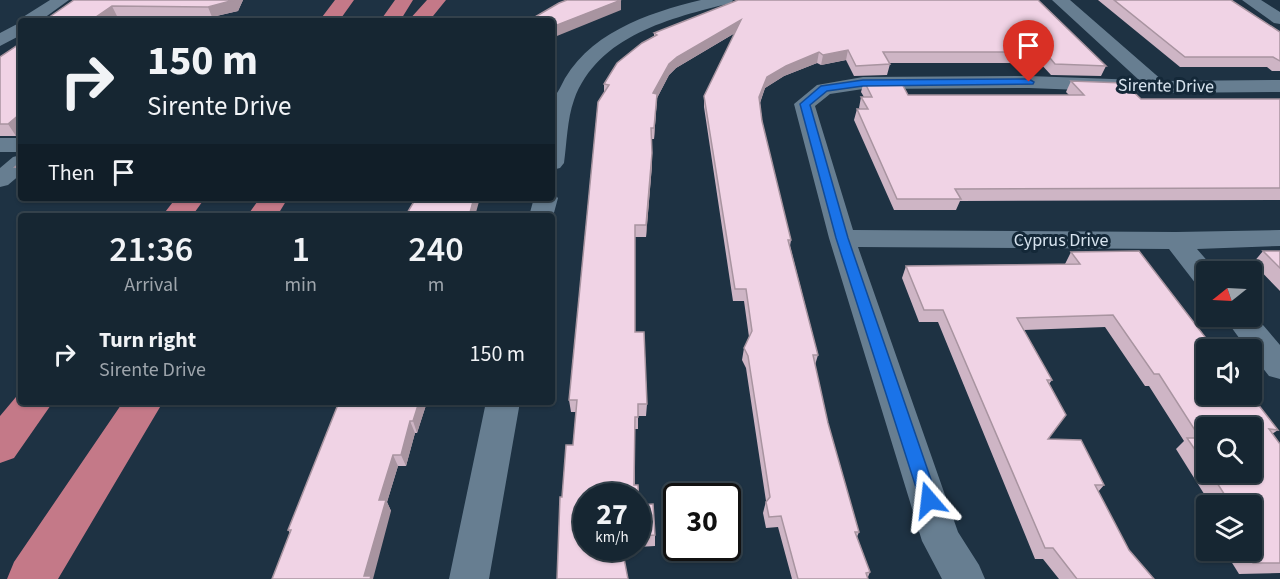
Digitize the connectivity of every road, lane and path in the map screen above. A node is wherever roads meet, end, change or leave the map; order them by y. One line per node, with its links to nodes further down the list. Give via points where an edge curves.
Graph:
1 (61, 0): 9 (street)
2 (324, 0): 10 (highway)
3 (345, 0): 11 (highway)
4 (404, 0): 12 (highway)
5 (437, 0): 13 (highway)
6 (725, 0): 19 (street, via 669,13 629,30 585,61 564,99)
7 (1060, 0): 16 (street)
8 (1250, 0): 14 (street)
9 (34, 18)
10 (311, 18)
11 (331, 18)
12 (392, 18)
13 (421, 18)
14 (1280, 19)
15 (1280, 86): 16 (street, Sirente Drive)
16 (1158, 87): 24 (street, Sirente Drive, via 1029,82 863,83 824,88 804,104)
17 (0, 145): 18 (street)
18 (18, 145)
19 (555, 147)
20 (18, 165): 21 (street)
21 (0, 180)
22 (189, 201): 23 (highway)
23 (179, 213)
24 (842, 238): 26 (street, Cyprus Drive); 36 (street, Sirente Drive, via 942,541)
25 (1280, 238): 26 (street, Cyprus Drive)
26 (1176, 241): 27 (street)
27 (1196, 265)
28 (1247, 327): 29 (street)
29 (1280, 368)
30 (32, 405): 33 (highway)
31 (142, 405): 34 (highway)
32 (502, 405): 35 (street)
33 (0, 446)
34 (31, 579)
35 (469, 579)
36 (964, 579)

